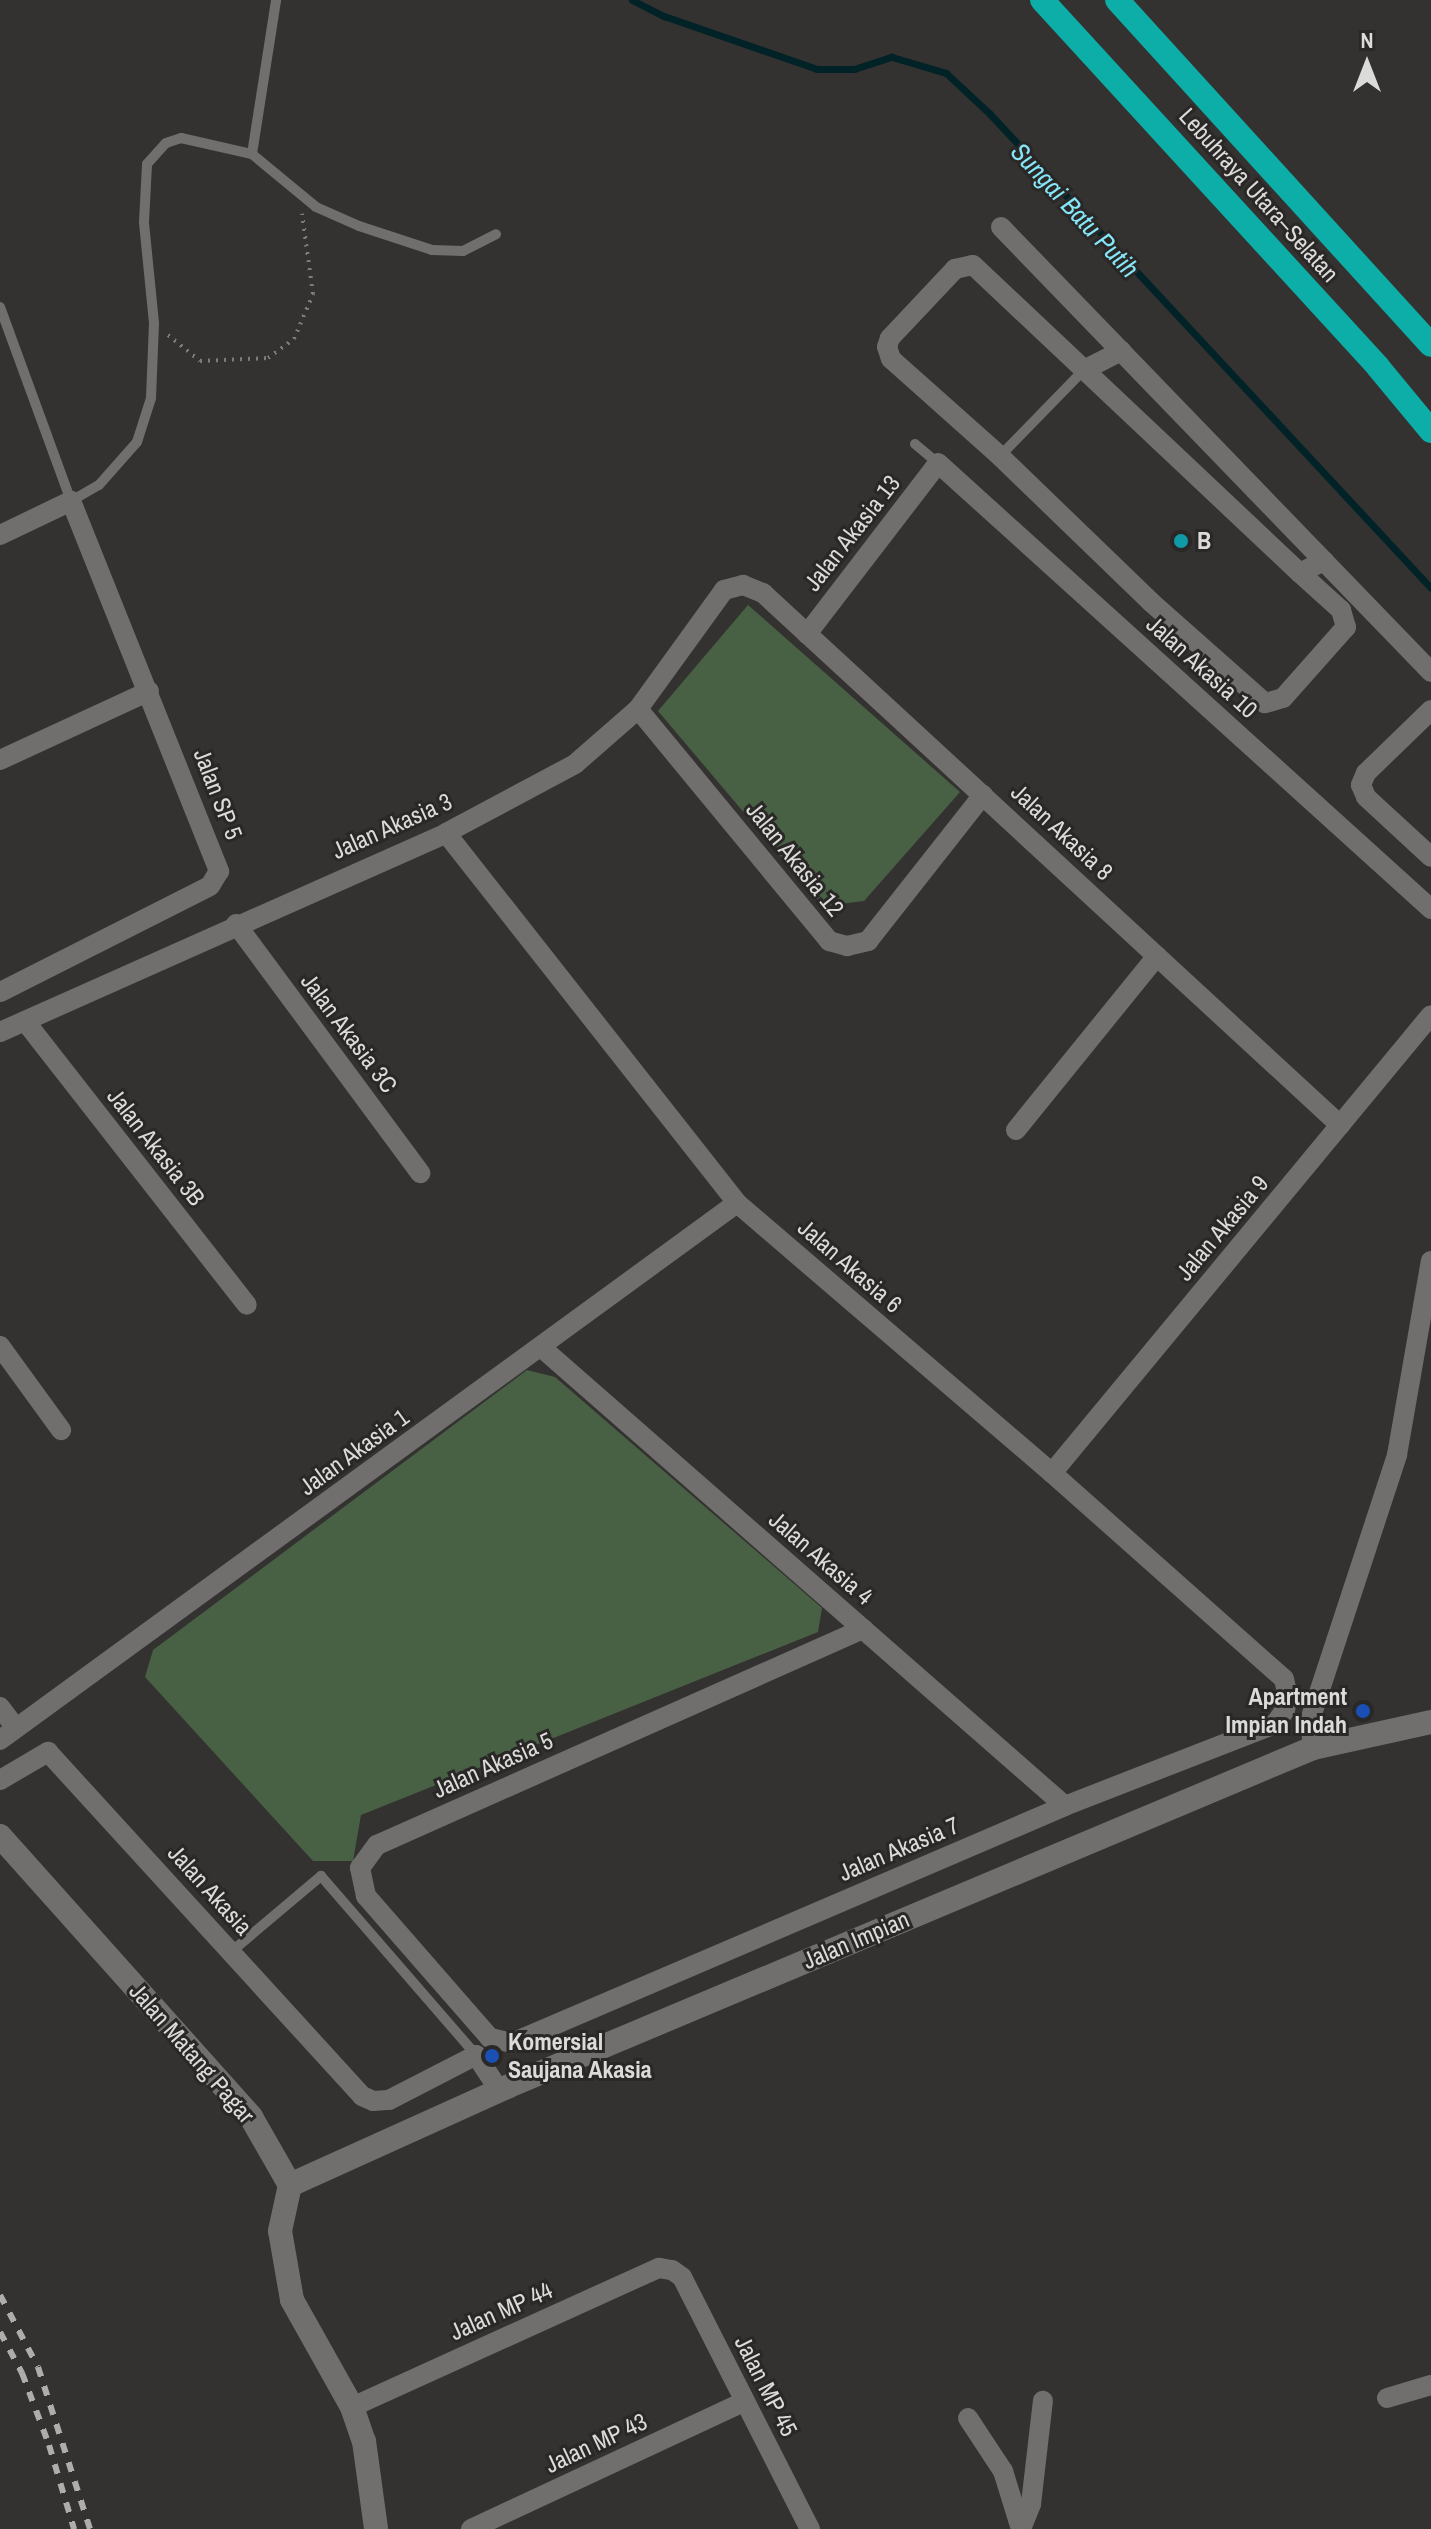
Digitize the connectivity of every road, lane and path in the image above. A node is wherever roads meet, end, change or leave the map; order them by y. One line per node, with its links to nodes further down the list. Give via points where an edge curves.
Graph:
1 (276, 0): 4 (lane)
2 (1042, 0): 13 (highway, Lebuhraya Utara–Selatan)
3 (1117, 0): 10 (highway, Lebuhraya Utara–Selatan)
4 (252, 154): 5 (lane); 9 (lane, via 181,138 166,143 147,164 144,222)
5 (305, 197): 7 (lane, via 359,226 432,250 463,251); 9 (path, via 301,223 313,294 294,339 268,358 200,361)
6 (1001, 227): 11 (street)
7 (496, 234)
8 (0, 307): 17 (lane)
9 (154, 323): 17 (lane, via 151,398 137,442 99,485)
10 (1431, 345)
11 (1121, 351): 12 (street); 19 (street)
12 (1084, 370): 15 (lane); 15 (street, via 978,269 966,264 955,269 887,347 891,359); 20 (street)
13 (1431, 431)
14 (915, 444): 16 (lane)
15 (1000, 456): 20 (street, via 1265,703 1283,698 1346,627 1341,610)
16 (938, 463): 22 (street, Jalan Akasia 13); 31 (street, Jalan Akasia 10)
17 (71, 501): 18 (street); 24 (street, Jalan SP 5)
18 (0, 535)
19 (1324, 561): 20 (street); 23 (street)
20 (1300, 573)
21 (743, 585): 22 (street, Jalan Akasia 8, via 763,593); 25 (street, Jalan Akasia 3, via 724,590)
22 (807, 634): 28 (street, Jalan Akasia 8)
23 (1431, 672)
24 (149, 691): 27 (street); 34 (street, Jalan SP 5, via 218,865 218,877 210,886)
25 (638, 709): 28 (street, Jalan Akasia 12, via 829,941 847,946 868,941); 29 (street, Jalan Akasia 3, via 575,764)
26 (1428, 719): 30 (street, via 1366,773 1361,785 1366,797)
27 (0, 760)
28 (983, 795): 33 (street, Jalan Akasia 8)
29 (446, 833): 32 (street, Jalan Akasia 3); 41 (street, Jalan Akasia 6)
30 (1431, 857)
31 (1431, 909)
32 (236, 924): 36 (street, Jalan Akasia 3); 40 (street, Jalan Akasia 3C)
33 (1157, 956): 38 (street, Jalan Akasia 8); 39 (street)
34 (0, 992)
35 (1431, 1015): 38 (street, Jalan Akasia 9)
36 (25, 1021): 37 (street, Jalan Akasia 3); 43 (street, Jalan Akasia 3B)
37 (0, 1032)
38 (1340, 1125): 47 (street, Jalan Akasia 9)
39 (1016, 1130)
40 (420, 1173)
41 (737, 1203): 45 (street, Jalan Akasia 1); 47 (street, Jalan Akasia 6)
42 (1431, 1261): 53 (street, via 1397,1455 1310,1720)
43 (247, 1305)
44 (0, 1346): 46 (street)
45 (542, 1348): 48 (street, Jalan Akasia 4); 52 (street, Jalan Akasia 1)
46 (61, 1430)
47 (1052, 1473): 49 (street, Jalan Akasia 6)
48 (863, 1629): 55 (street, Jalan Akasia 4); 58 (street, Jalan Akasia 5, via 377,1845 360,1868 366,1896 490,2038)
49 (1284, 1679): 55 (street, Jalan Akasia 7, via 1288,1696 1275,1724)
50 (0, 1707): 52 (street)
51 (1431, 1722): 53 (street, Jalan Impian)
52 (8, 1734)
53 (1313, 1748): 60 (street, Jalan Impian)
54 (0, 1780): 57 (street, Jalan Akasia, via 48,1752)
55 (1065, 1806): 58 (street, Jalan Akasia 7, via 512,2043)
56 (0, 1836): 61 (street, Jalan Matang Pagar, via 251,2117)
57 (231, 1952): 59 (street, Jalan Akasia, via 362,2096 373,2101 389,2100); 59 (lane, via 321,1876)
58 (500, 2042)
59 (476, 2055): 60 (street)
60 (499, 2090): 61 (street, Jalan Impian)
61 (290, 2185): 67 (street, via 280,2231 292,2300)
62 (672, 2270): 66 (street, Jalan MP 45, via 682,2277); 67 (street, Jalan MP 44, via 659,2268)
63 (1431, 2385): 64 (street)
64 (1387, 2398)
65 (1043, 2401): 72 (street, via 1031,2504)
66 (743, 2402): 70 (street, Jalan MP 43); 71 (street, Jalan MP 45)
67 (352, 2407): 69 (street, via 364,2441)
68 (968, 2418): 72 (street, via 1003,2471)
69 (376, 2529)
70 (471, 2529)
71 (810, 2529)
72 (1021, 2529)

